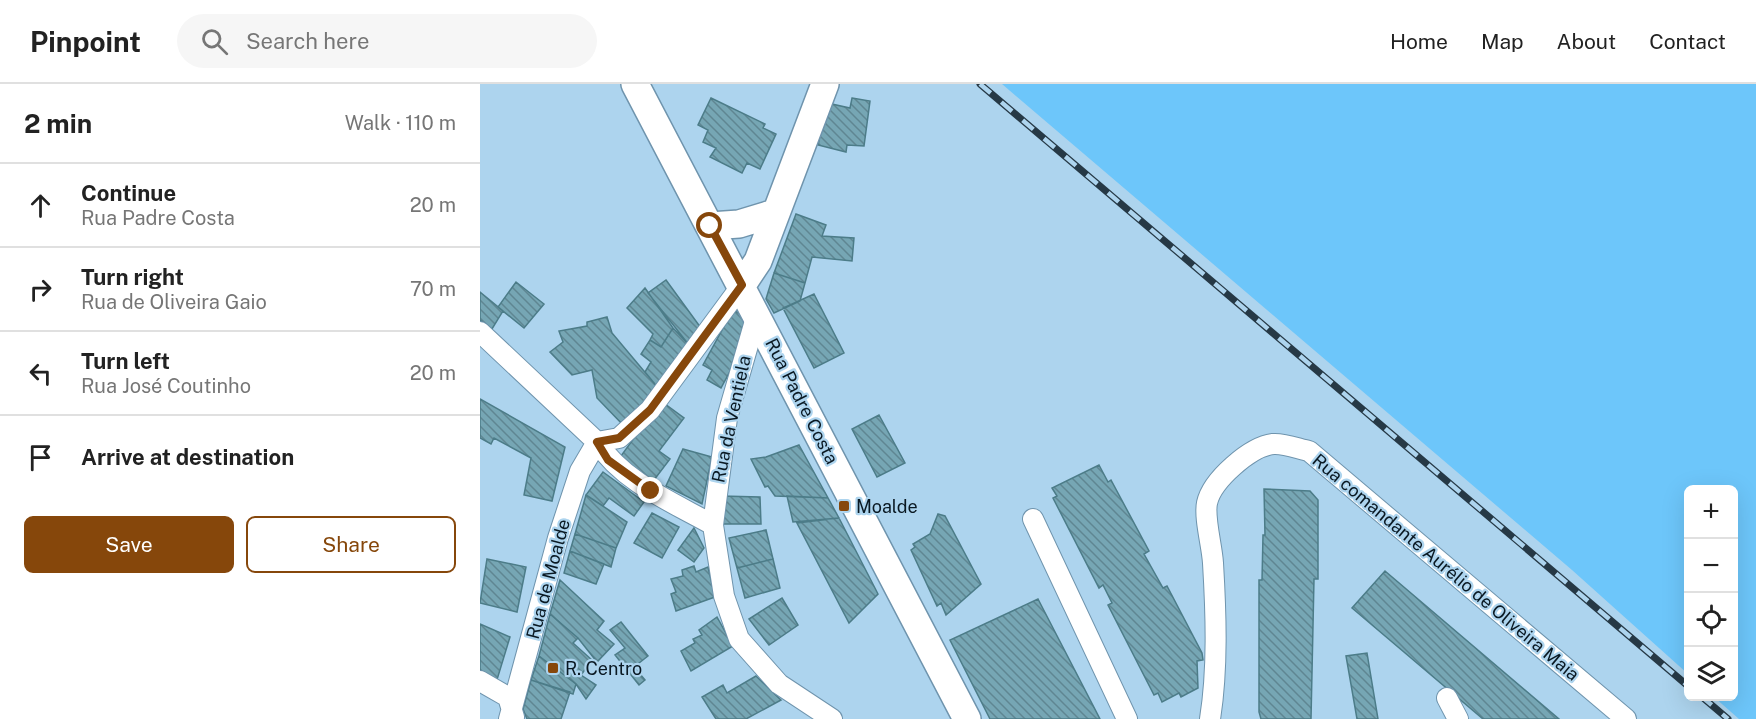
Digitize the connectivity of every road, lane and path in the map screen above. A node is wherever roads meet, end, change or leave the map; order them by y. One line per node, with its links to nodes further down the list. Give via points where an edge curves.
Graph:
1 (635, 84): 4 (street, Rua Padre Costa)
2 (825, 84): 3 (street)
3 (776, 213): 4 (street, via 738,224); 5 (street, via 758,261)
4 (710, 226): 5 (street, Rua Padre Costa)
5 (742, 285): 6 (street, Rua Padre Costa); 8 (street, via 650,410 619,438)
6 (757, 314): 10 (street, Rua da Ventiela, via 727,418); 15 (street, Rua Padre Costa)
7 (480, 332): 8 (street)
8 (597, 442): 10 (street, via 608,460 651,491); 13 (street, Rua de Moalde, via 580,471 558,538)
9 (1034, 519): 16 (street)
10 (712, 525): 14 (street, Rua da Ventiela, via 724,596 739,639 779,684)
11 (480, 681): 13 (street, via 508,697)
12 (1447, 698): 18 (street)
13 (512, 717)
14 (832, 719)
15 (967, 719)
16 (1127, 719)
17 (1210, 719): 19 (street, Rua comandante Aurélio de Oliveira Maia, via 1214,692 1213,564 1207,502 1241,458 1275,444 1309,451)
18 (1458, 719)
19 (1626, 719)

